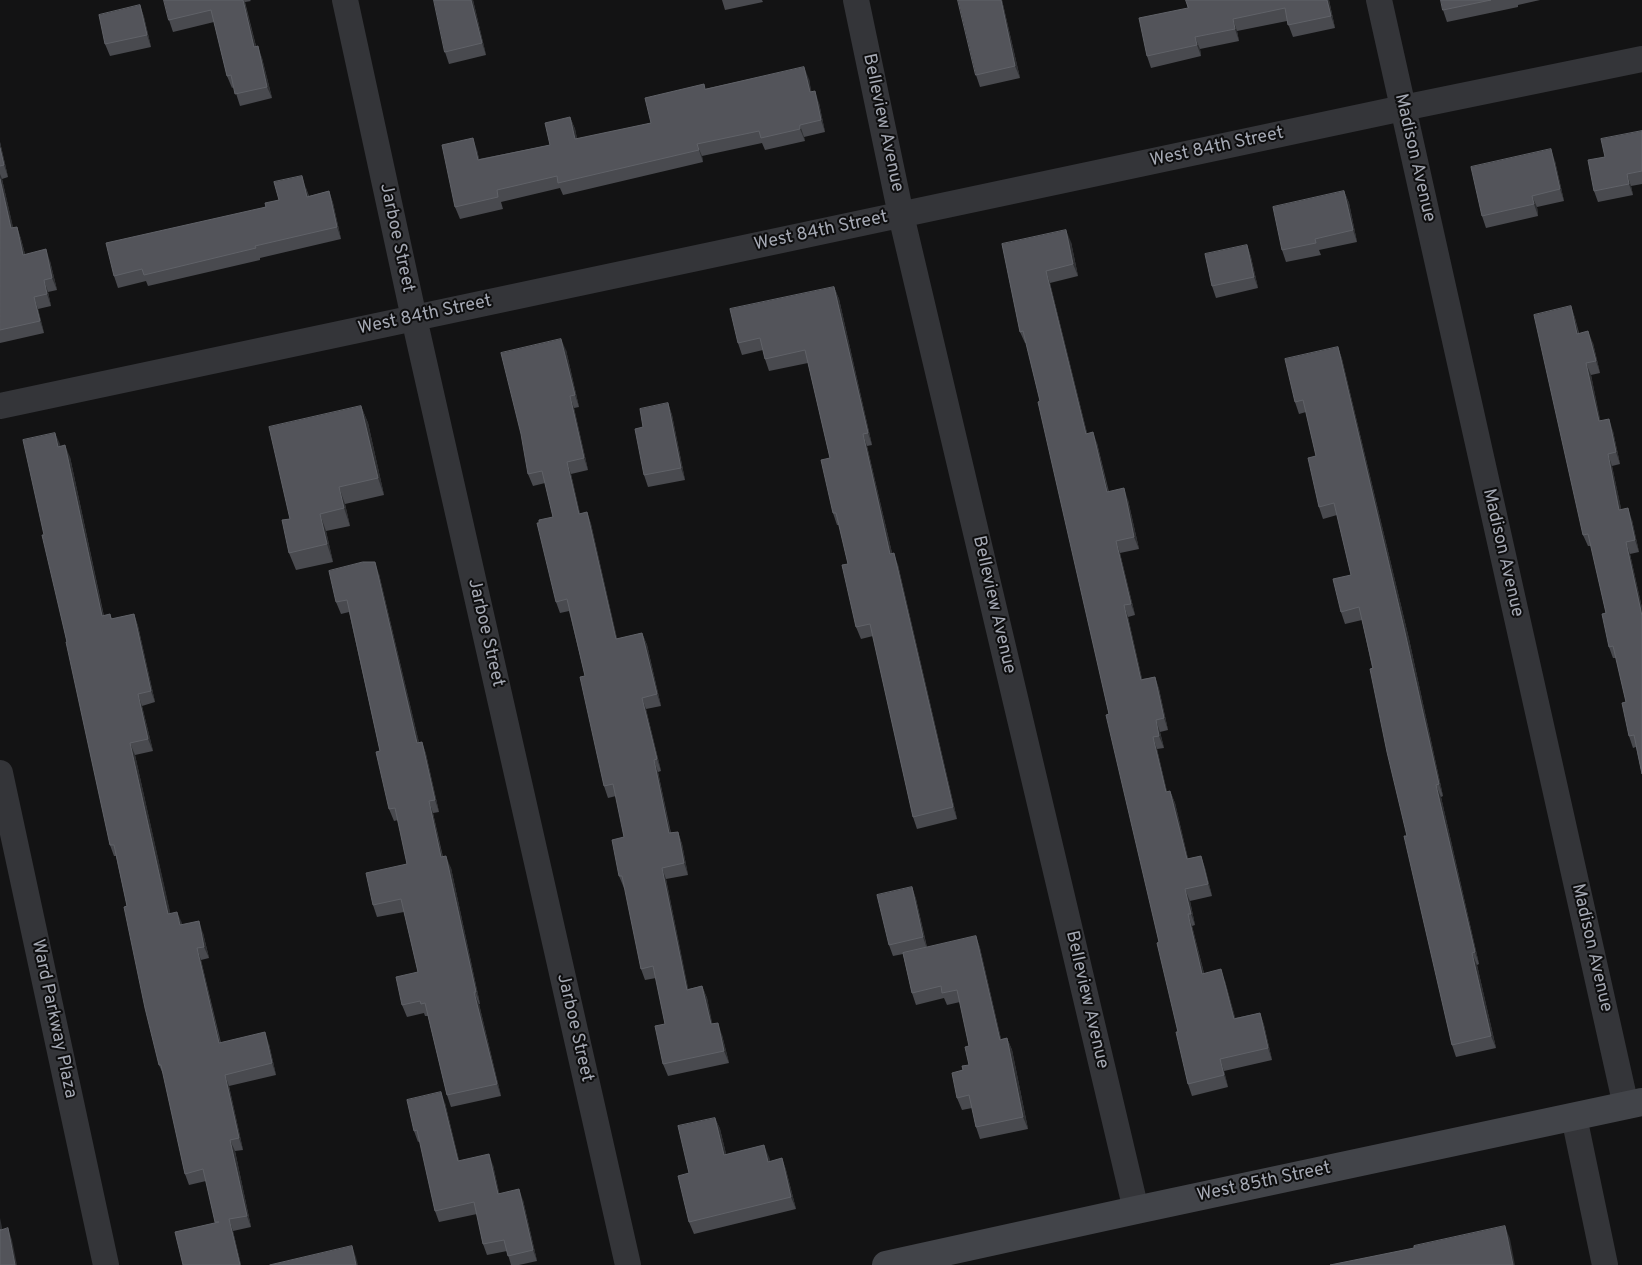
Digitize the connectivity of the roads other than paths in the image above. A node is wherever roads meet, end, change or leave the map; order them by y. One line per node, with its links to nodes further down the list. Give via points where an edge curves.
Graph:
1 (345, 0): 7 (street, Jarboe Street)
2 (856, 0): 6 (street, Belleview Avenue)
3 (1379, 0): 5 (street, Madison Avenue)
4 (1642, 60): 5 (street, West 84th Street)
5 (1403, 108): 6 (street, West 84th Street); 10 (street, Madison Avenue)
6 (901, 215): 7 (street, West 84th Street); 12 (street, Belleview Avenue)
7 (414, 318): 8 (street, West 84th Street); 14 (street, Jarboe Street)
8 (0, 406)
9 (0, 773): 13 (street, Ward Parkway Plaza)
10 (1634, 1104): 11 (main road, West 85th Street)
11 (1574, 1117): 12 (main road, West 85th Street); 16 (street)
12 (1136, 1210): 15 (main road, West 85th Street)
13 (106, 1265)
14 (628, 1265)
15 (886, 1265)
16 (1605, 1265)

